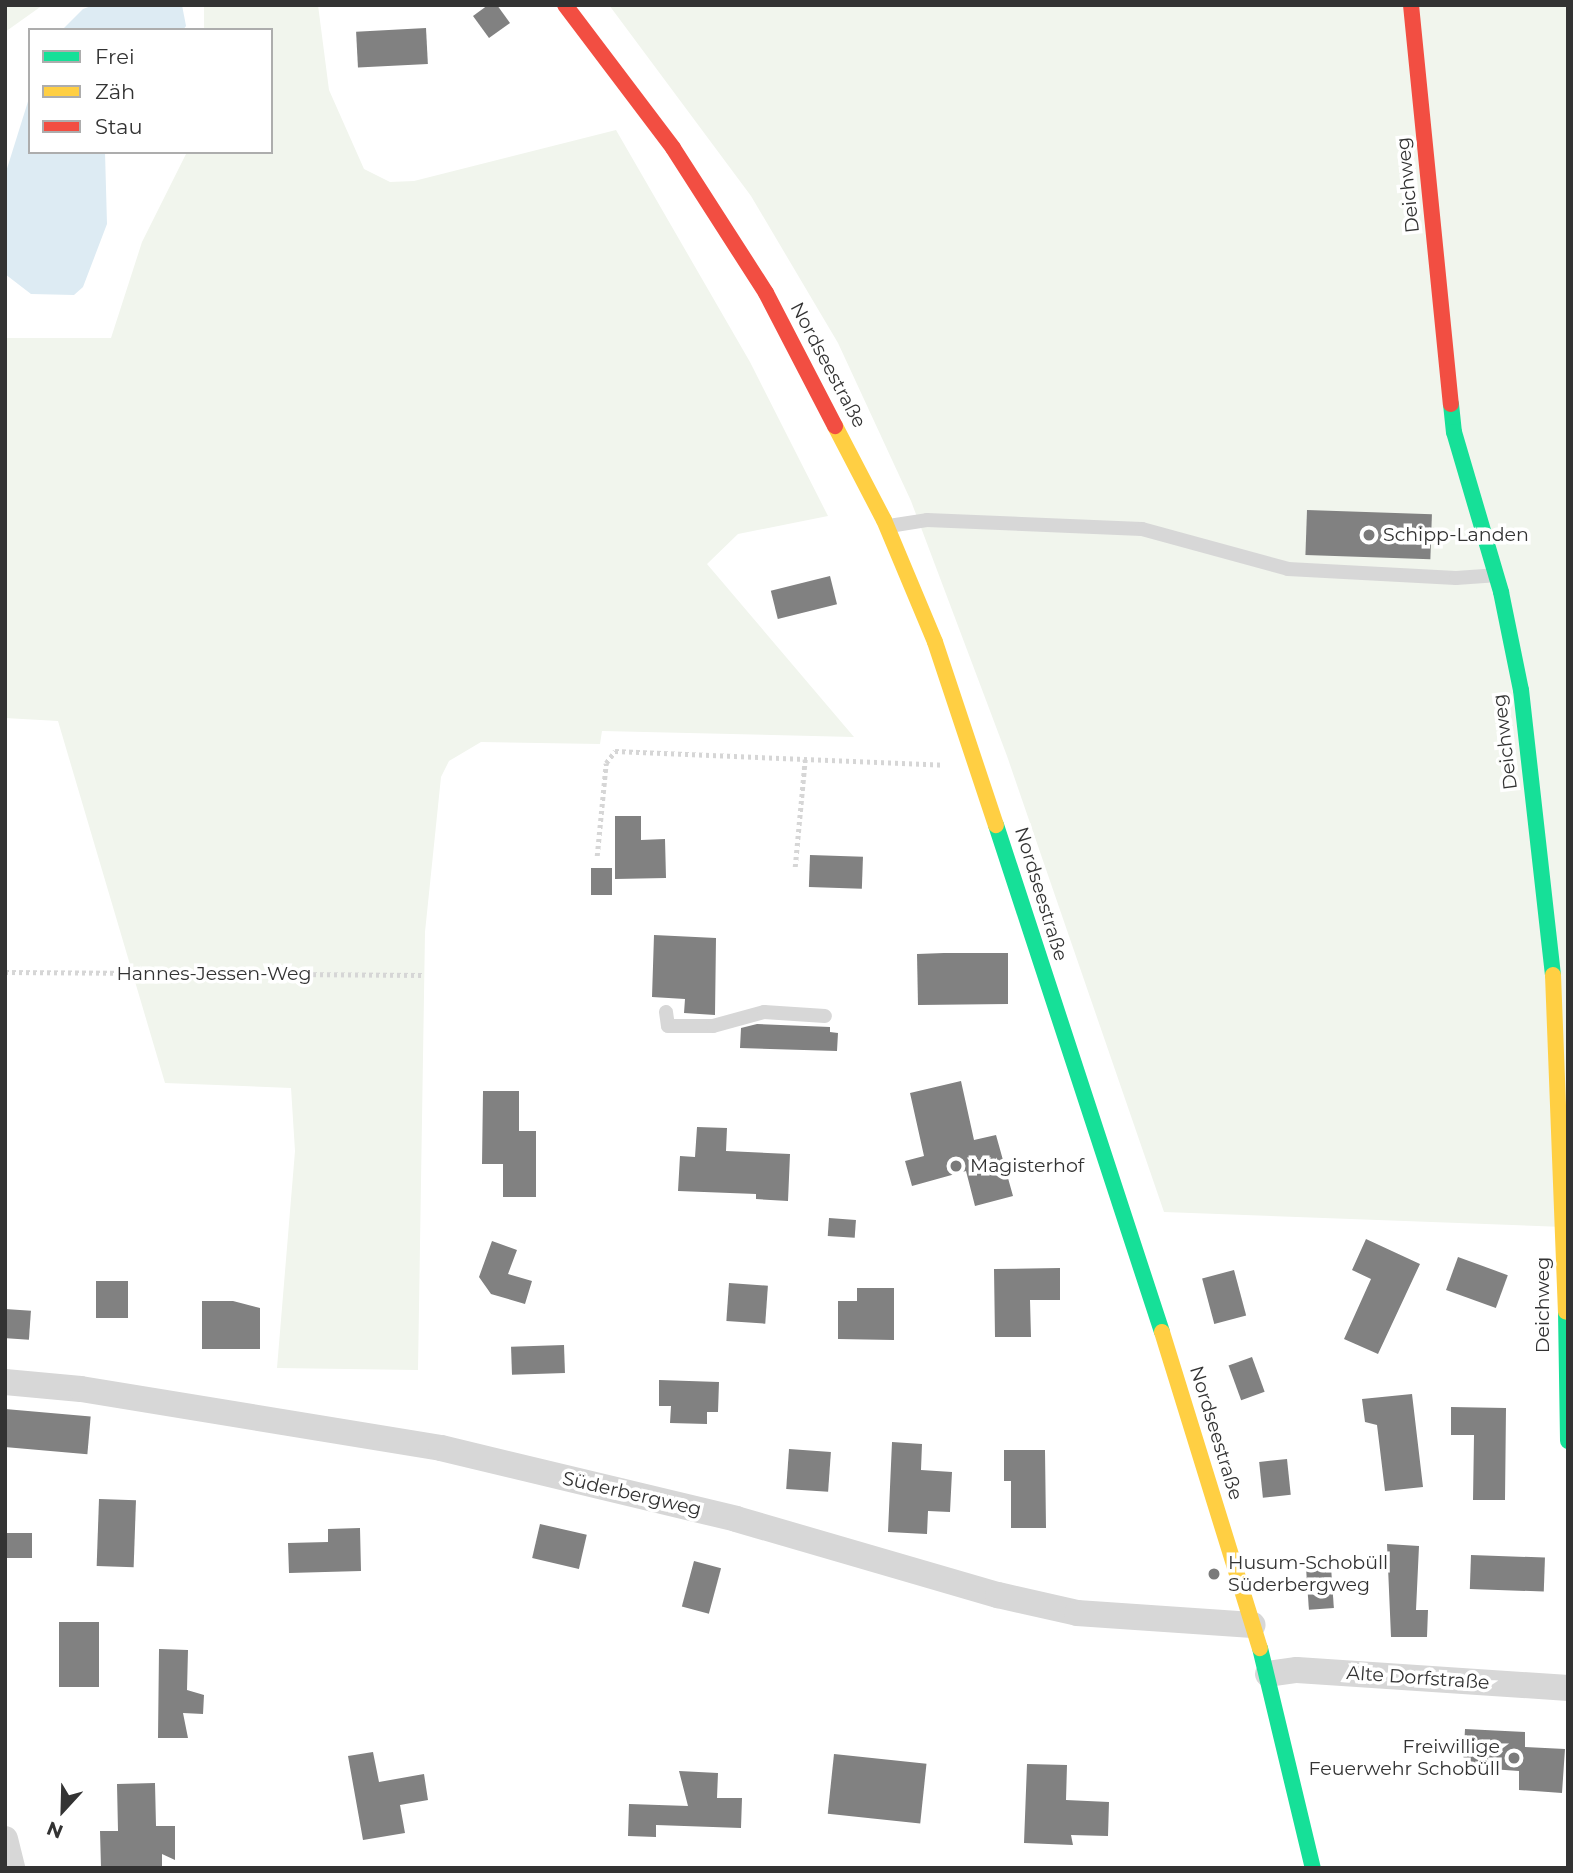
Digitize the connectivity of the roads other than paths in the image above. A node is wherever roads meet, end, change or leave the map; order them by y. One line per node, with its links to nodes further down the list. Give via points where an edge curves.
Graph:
1 (565, 5): 3 (main road, Nordseestraße, via 621,76 720,218 766,293)
2 (1411, 5): 4 (main road, Deichweg, via 1454,432)
3 (887, 527): 4 (lane, via 928,520 1115,526 1177,535 1287,569 1456,578); 9 (main road, Nordseestraße, via 980,766 1052,999 1136,1244)
4 (1496, 575): 8 (main road, Deichweg, via 1521,690 1552,958 1564,1173)
5 (666, 1012): 6 (lane, via 668,1026 713,1026 764,1012)
6 (825, 1016)
7 (5, 1382): 9 (street, Süderbergweg, via 81,1389 441,1448 736,1519 998,1595 1077,1612)
8 (1568, 1441)
9 (1253, 1625): 10 (main road, Nordseestraße)
10 (1268, 1674): 11 (street, Alte Dorfstraße, via 1297,1670); 14 (main road, Nordseestraße)
11 (1568, 1688)
12 (5, 1839): 13 (street)
13 (12, 1868)
14 (1313, 1868)

